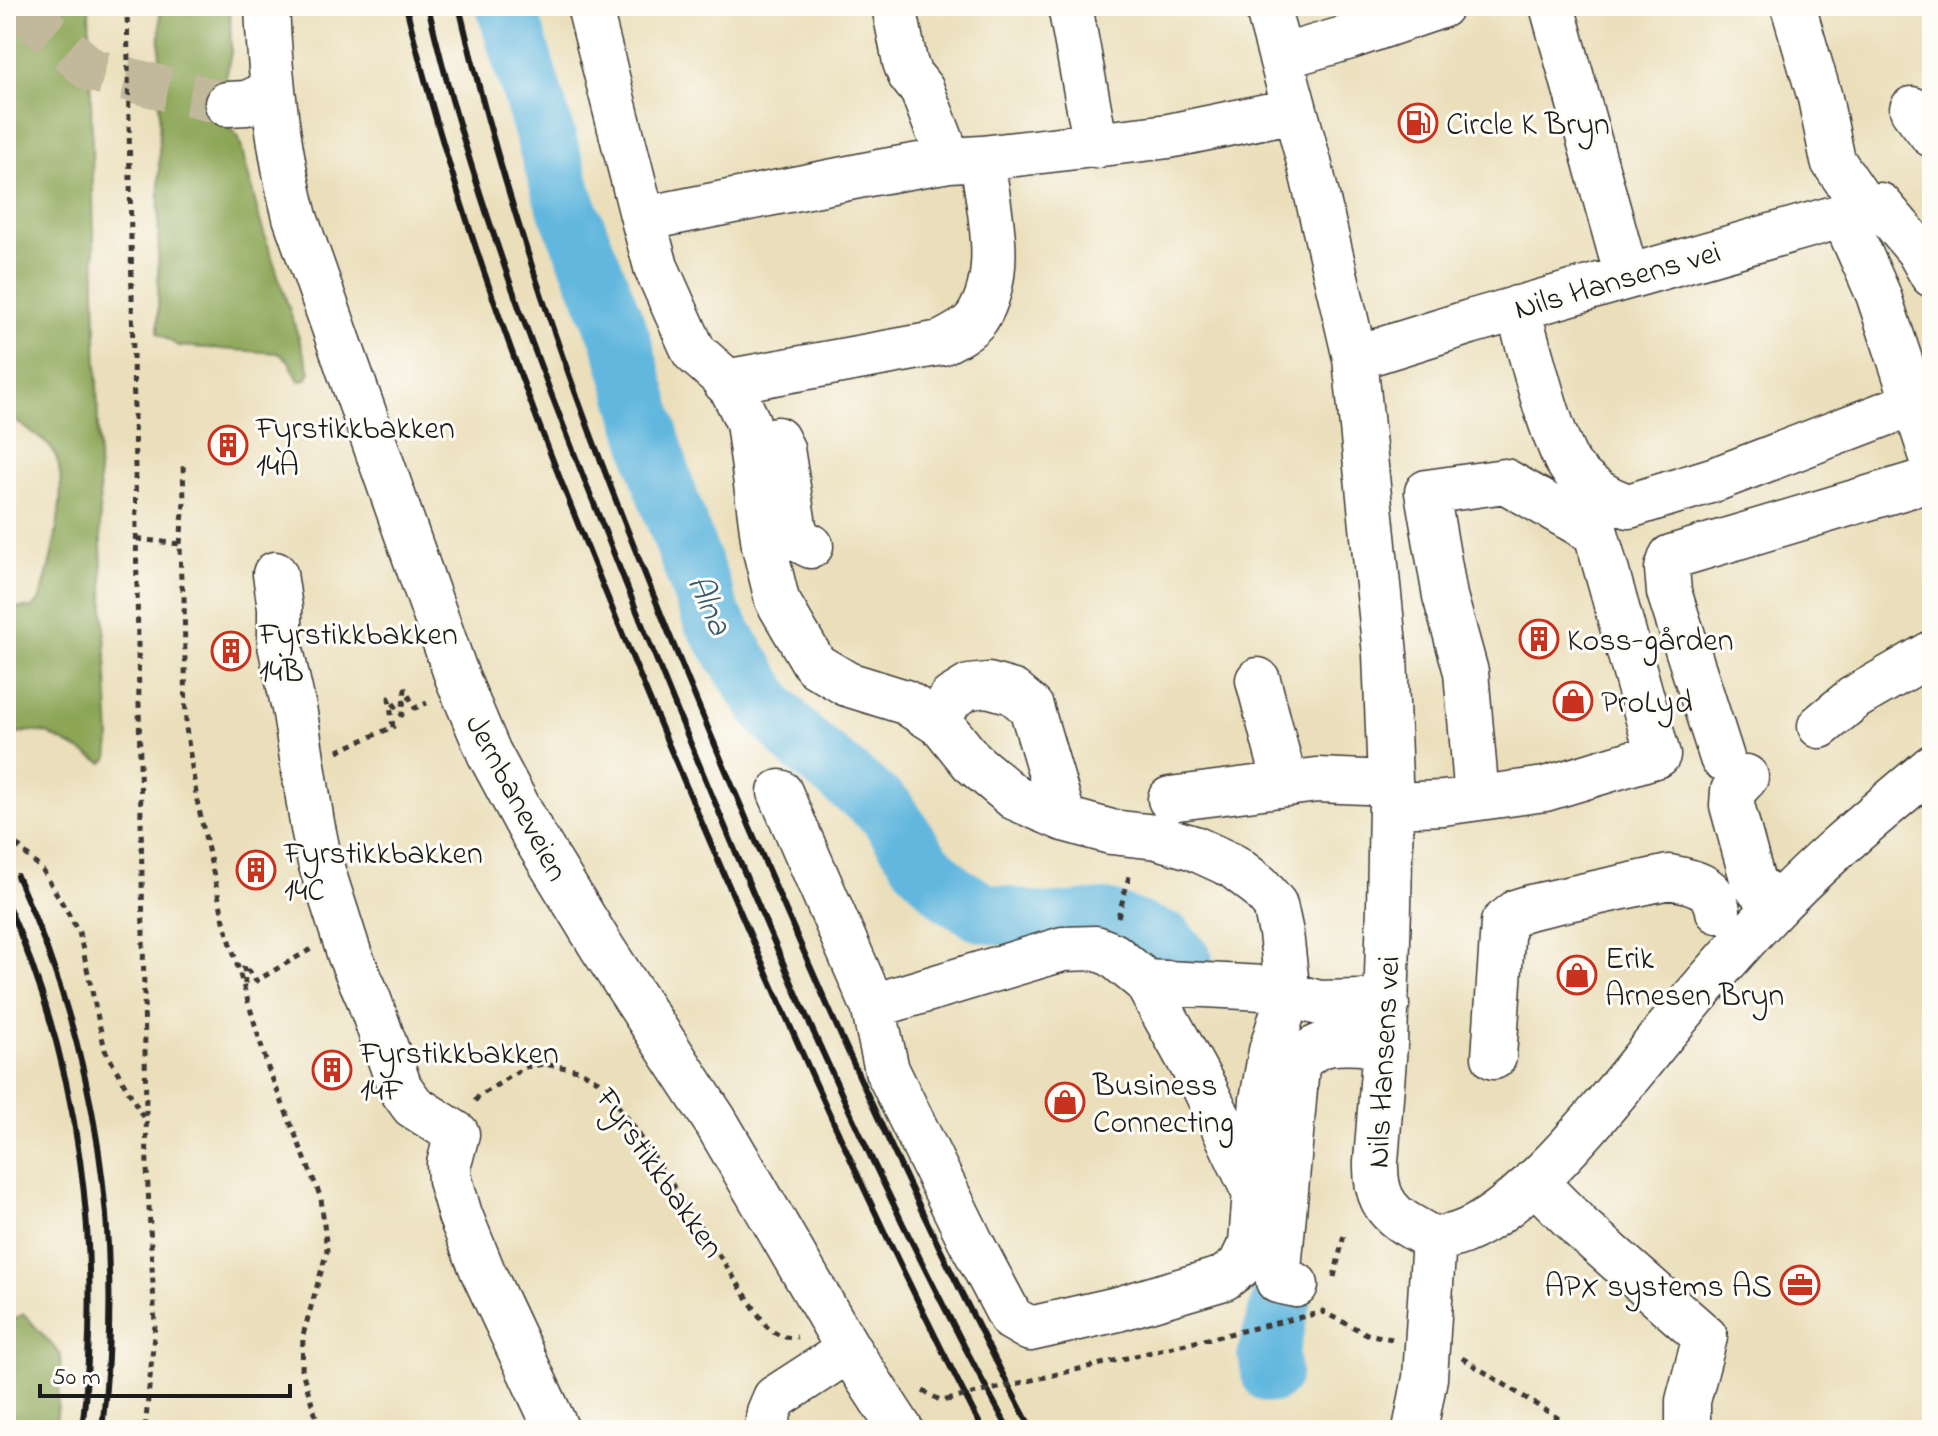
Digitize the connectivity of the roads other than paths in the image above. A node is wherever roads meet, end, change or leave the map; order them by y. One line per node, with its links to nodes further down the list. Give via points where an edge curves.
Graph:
1 (267, 6): 10 (street, Jernbaneveien)
2 (589, 6): 16 (street)
3 (894, 6): 14 (street, via 910,75)
4 (1070, 6): 13 (street)
5 (1267, 6): 9 (street, Nils Hansens vei)
6 (1441, 6): 9 (street)
7 (1552, 6): 18 (street)
8 (1793, 6): 15 (street, via 1833,161)
9 (1281, 57): 12 (street, Nils Hansens vei)
10 (271, 92): 11 (street, via 247,103); 50 (street, Jernbaneveien, via 295,217 457,677 489,753 603,949 716,1122)
11 (227, 104)
12 (1295, 110): 13 (street); 20 (street, Nils Hansens vei)
13 (1096, 146): 14 (street)
14 (965, 159): 16 (street); 21 (street, via 994,260 976,319 941,343)
15 (1863, 209): 17 (street, via 1918,250); 18 (street, Nils Hansens vei); 22 (street, via 1878,294)
16 (643, 219): 21 (street, via 656,267 694,352)
17 (1931, 269)
18 (1627, 277): 19 (street, Nils Hansens vei)
19 (1517, 308): 20 (street, Nils Hansens vei); 22 (street, via 1566,460 1615,503 1629,506 1716,479)
20 (1355, 358): 35 (street, Nils Hansens vei, via 1385,654)
21 (725, 382): 23 (street)
22 (1914, 403): 24 (street)
23 (748, 422): 26 (street, via 771,431 779,442 795,532); 30 (street, via 764,546 777,600 815,665 847,684 905,702)
24 (1932, 457)
25 (1932, 479): 40 (street, via 1671,557 1669,592 1734,768 1732,805 1753,882)
26 (811, 546)
27 (275, 574): 52 (street, via 280,645 312,823 342,931 400,1088 413,1106 457,1134 449,1164 460,1215)
28 (1932, 653): 31 (street, via 1854,698)
29 (1258, 680): 33 (street)
30 (943, 726): 38 (street, via 972,762 1015,798); 38 (street, via 951,698 969,687 988,685 1013,692 1031,707)
31 (1820, 726)
32 (1932, 767): 40 (street)
33 (1285, 783): 35 (street, via 1317,780); 37 (street)
34 (780, 792): 43 (street)
35 (1390, 794): 36 (street, via 1432,804); 44 (street, Nils Hansens vei)
36 (1477, 798): 36 (street, via 1466,672 1445,596 1427,492 1505,481 1596,533 1658,755 1545,789)
37 (1170, 799)
38 (1064, 819): 42 (street, via 1194,848 1233,866 1259,886 1275,905)
39 (1630, 908): 40 (street, via 1688,905)
40 (1747, 918): 45 (street, via 1704,887 1669,877 1510,916 1503,923); 46 (street, via 1669,1026)
41 (1146, 982): 42 (street, via 1264,988); 43 (street, via 1113,955 1082,947); 47 (street)
42 (1288, 995): 44 (street, via 1319,1003 1362,1002); 47 (street, via 1262,1100)
43 (873, 1006): 47 (street, via 887,1070 972,1244 1018,1324 1030,1329 1224,1278 1240,1266 1251,1243)
44 (1386, 1025): 48 (street, Nils Hansens vei, via 1375,1181 1380,1200 1397,1219); 49 (street, via 1322,1044 1297,1066 1278,1281)
45 (1494, 1057)
46 (1534, 1181): 48 (street, via 1476,1225); 55 (street, via 1705,1337 1688,1401)
47 (1255, 1194)
48 (1434, 1238): 51 (street, via 1425,1342)
49 (1309, 1298)
50 (828, 1348): 53 (street, via 775,1398); 54 (street, Jernbaneveien)
51 (1429, 1424)
52 (557, 1430)
53 (767, 1430)
54 (901, 1430)
55 (1690, 1430)

